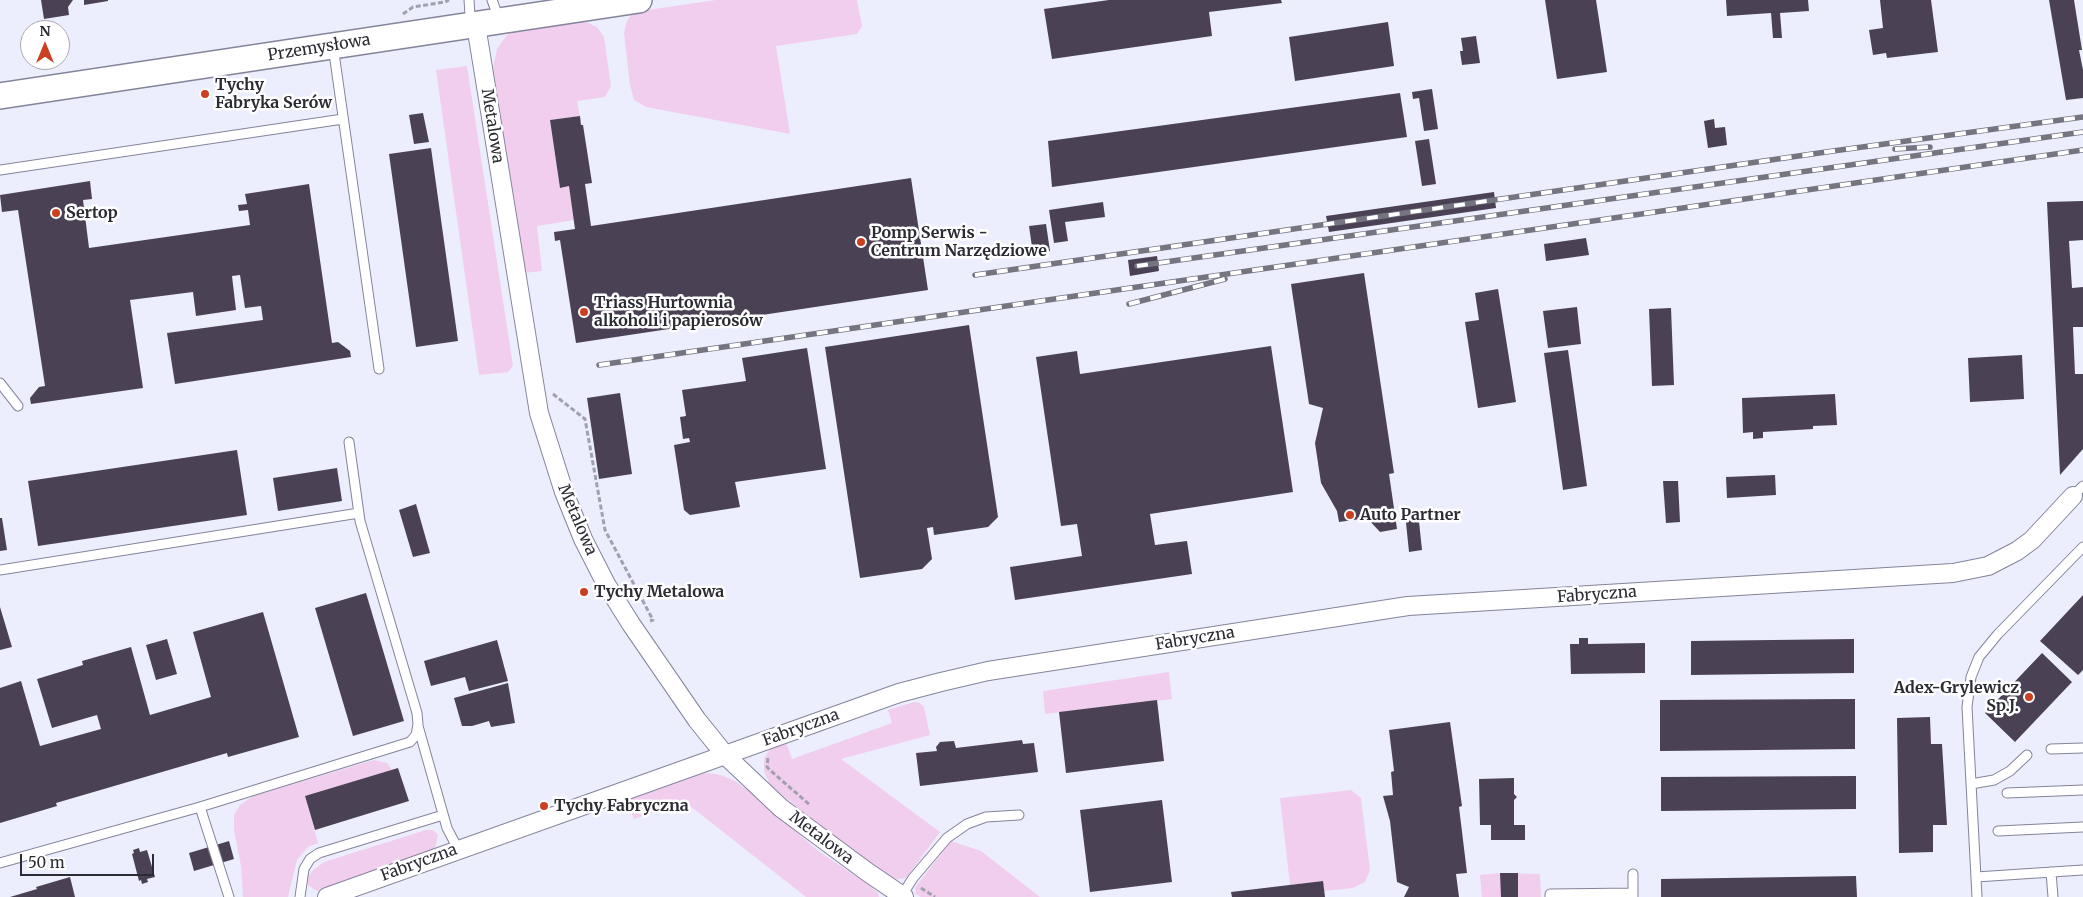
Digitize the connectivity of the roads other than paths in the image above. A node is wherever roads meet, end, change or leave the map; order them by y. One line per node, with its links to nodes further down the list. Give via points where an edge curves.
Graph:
1 (469, 0): 4 (lane)
2 (639, 0): 3 (street, Przemysłowa)
3 (496, 11): 4 (street, Przemysłowa)
4 (472, 26): 5 (street, Przemysłowa); 21 (street, Metalowa, via 539,413 564,492 606,584 697,720)
5 (333, 46): 6 (street, Przemysłowa); 7 (lane)
6 (0, 96)
7 (343, 119): 8 (lane); 9 (lane)
8 (0, 170)
9 (379, 369)
10 (0, 382): 11 (lane)
11 (18, 406)
12 (348, 442): 14 (lane)
13 (2078, 491): 21 (street, Fabryczna, via 2032,540 2017,551 1988,566 1953,573 1408,606 988,671 899,693)
14 (359, 513): 16 (lane); 17 (lane)
15 (2083, 547): 22 (lane, via 1979,657 1971,677 1967,707)
16 (0, 570)
17 (418, 724): 25 (lane, via 416,735 410,742); 26 (lane)
18 (2083, 748): 19 (lane)
19 (2051, 749)
20 (2027, 755): 22 (lane, via 1994,780)
21 (726, 756): 30 (street, Fabryczna); 36 (street, Metalowa, via 781,808 866,871)
22 (1971, 784): 35 (lane)
23 (2083, 790): 24 (lane)
24 (2007, 793)
25 (200, 807): 31 (lane); 38 (lane)
26 (443, 815): 30 (lane); 39 (lane, via 318,853 304,869)
27 (1020, 815): 36 (lane, via 986,817 967,824 947,838)
28 (2083, 827): 29 (lane)
29 (1998, 831)
30 (458, 849): 40 (street, Fabryczna)
31 (0, 863)
32 (2083, 870): 33 (lane)
33 (2051, 872): 35 (lane); 43 (lane)
34 (1633, 874): 37 (lane)
35 (1976, 877): 42 (lane)
36 (904, 893)
37 (1633, 895): 41 (lane, via 1550,894)
38 (229, 897)
39 (300, 897)
40 (327, 897)
41 (1550, 897)
42 (1977, 897)
43 (2053, 897)

